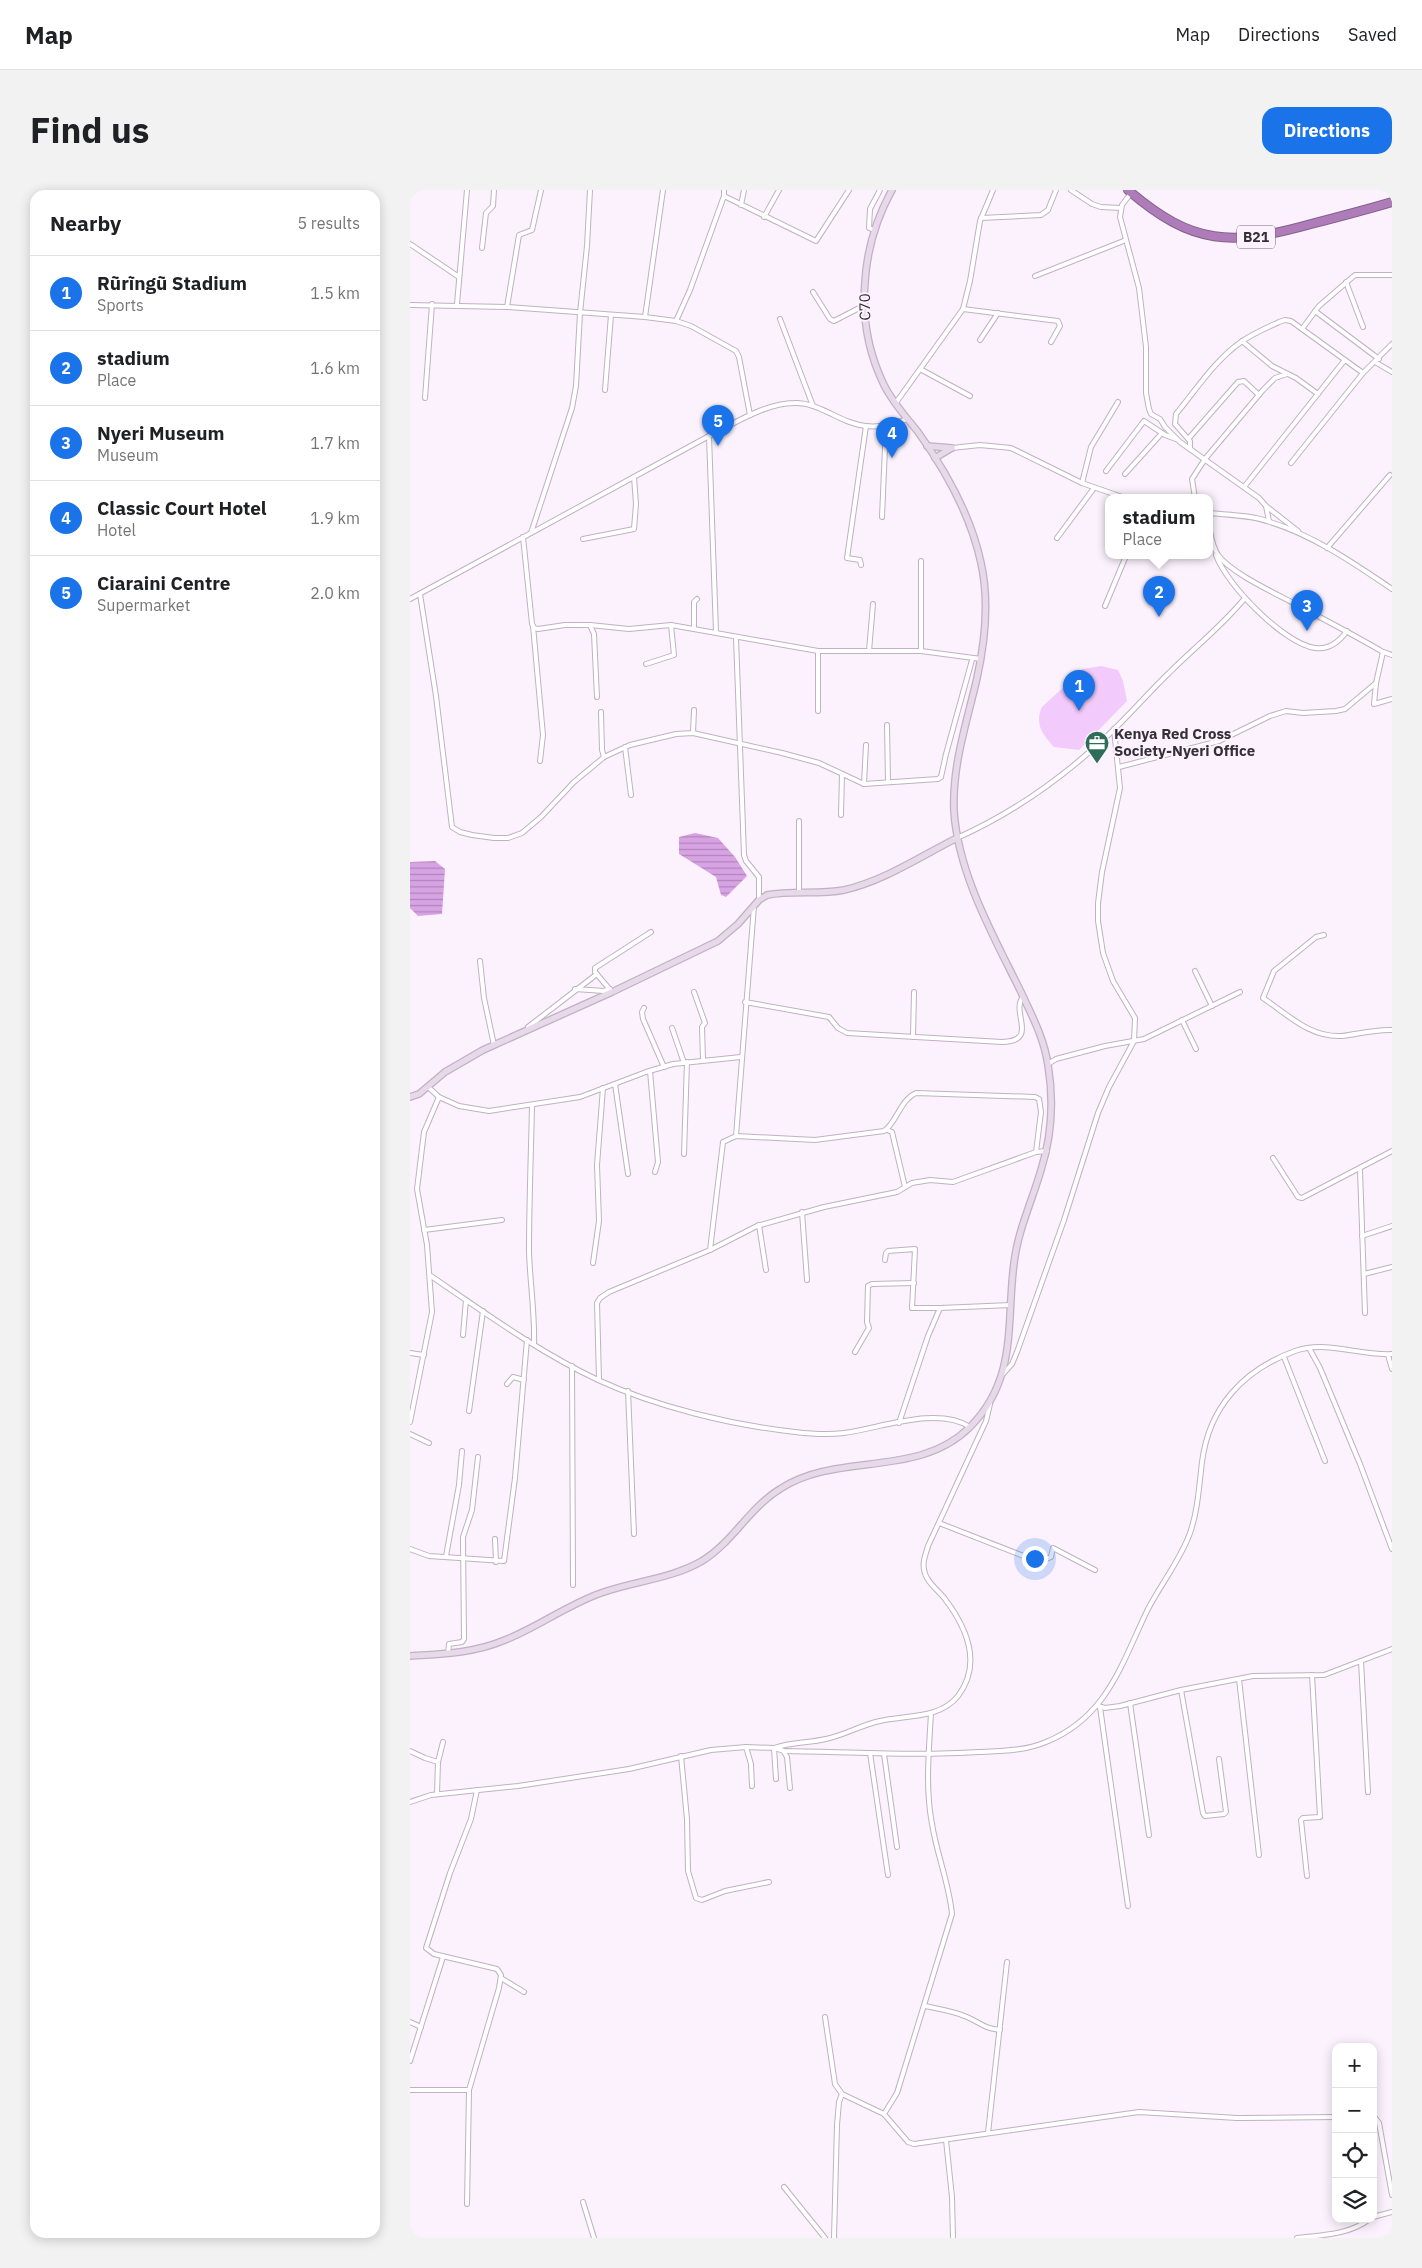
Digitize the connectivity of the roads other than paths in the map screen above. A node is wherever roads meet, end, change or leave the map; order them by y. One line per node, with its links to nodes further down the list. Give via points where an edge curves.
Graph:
1 (467, 190): 28 (street)
2 (494, 190): 25 (street, via 493,206 486,213)
3 (541, 190): 35 (street, via 532,230 519,234)
4 (590, 190): 38 (street)
5 (663, 190): 41 (street)
6 (724, 190): 16 (street)
7 (744, 190): 18 (street)
8 (779, 190): 20 (street)
9 (848, 190): 20 (street, via 816,241)
10 (880, 190): 22 (street, via 869,215 869,228)
11 (892, 190): 22 (main road, C70 / C70)
12 (993, 190): 21 (street)
13 (1056, 190): 21 (street, via 1048,210 1042,215)
14 (1072, 190): 19 (street, via 1092,204)
15 (1130, 191): 17 (highway, B21, via 1171,222 1200,233 1228,238 1268,236); 19 (street)
16 (724, 196): 18 (street); 43 (street)
17 (1392, 202)
18 (741, 205): 20 (street)
19 (1121, 208): 23 (street)
20 (764, 217)
21 (982, 218): 36 (street)
22 (874, 230): 34 (main road, C70 / C70, via 868,253)
23 (1126, 240): 27 (street); 74 (street, via 1139,288 1149,409)
24 (410, 244): 28 (street)
25 (482, 248)
26 (1392, 274): 29 (street, via 1357,274)
27 (1035, 276)
28 (459, 277): 32 (street)
29 (1346, 282): 37 (street); 44 (street)
30 (813, 292): 34 (street, via 834,321)
31 (432, 304): 32 (street); 33 (street); 63 (street)
32 (457, 304): 35 (street)
33 (410, 305)
34 (863, 306): 65 (main road, C70 / C70, via 871,352)
35 (507, 307): 38 (street)
36 (963, 309): 39 (street); 54 (street)
37 (1315, 311): 45 (street); 50 (street)
38 (580, 312): 40 (street); 94 (street, via 572,408)
39 (998, 313): 46 (street); 48 (street, via 1058,321 1060,326)
40 (611, 314): 41 (street); 59 (street)
41 (645, 317): 43 (street)
42 (780, 319): 66 (street)
43 (676, 322): 67 (street, via 704,332 736,351)
44 (1363, 327)
45 (1302, 329): 47 (street, via 1291,321 1282,320); 51 (street)
46 (980, 340)
47 (1242, 341): 53 (street); 73 (street, via 1214,368 1175,417 1177,426)
48 (1051, 342)
49 (1392, 344): 50 (street)
50 (1379, 359): 52 (street)
51 (1344, 361): 56 (street); 60 (street)
52 (1375, 362): 55 (street); 56 (street)
53 (1275, 368): 57 (street); 58 (street)
54 (920, 369): 62 (street); 65 (street)
55 (1392, 372)
56 (1363, 373): 80 (street)
57 (1288, 374): 58 (street); 60 (street)
58 (1275, 378): 61 (street)
59 (605, 390)
60 (1318, 394): 86 (street)
61 (1259, 395): 73 (street, via 1244,381 1238,382); 79 (street)
62 (970, 396)
63 (425, 398)
64 (1118, 402): 85 (street, via 1091,447)
65 (895, 404): 68 (main road, C70 / C70)
66 (813, 406): 67 (street, via 794,402); 70 (street)
67 (750, 415): 72 (street)
68 (908, 419): 69 (street); 75 (main road, C70)
69 (886, 425): 70 (street); 92 (street)
70 (866, 426): 104 (street, via 847,558 860,560)
71 (1162, 432): 74 (street); 81 (street, via 1144,421); 82 (street)
72 (709, 436): 84 (street); 117 (street)
73 (1188, 438): 77 (street)
74 (1178, 440): 77 (street)
75 (927, 446): 76 (main road); 78 (main road, C70)
76 (952, 448): 78 (main road); 85 (street, via 1002,446)
77 (1190, 449): 79 (street)
78 (935, 458): 125 (main road, C70, via 970,525 981,562 984,586)
79 (1205, 459): 86 (street); 89 (street, via 1192,480)
80 (1291, 463)
81 (1106, 471)
82 (1125, 474)
83 (1390, 475): 101 (street)
84 (634, 477): 94 (street); 98 (street, via 634,529)
85 (1082, 482): 87 (street)
86 (1244, 487): 90 (street)
87 (1094, 488): 88 (street); 97 (street)
88 (1113, 494)
89 (1194, 494)
90 (1266, 506): 93 (street); 95 (street)
91 (1213, 514): 93 (street)
92 (882, 518)
93 (1269, 521): 95 (street)
94 (531, 533): 96 (street)
95 (1301, 535): 101 (street)
96 (523, 537): 106 (street); 114 (street)
97 (1057, 538)
98 (583, 539)
99 (1213, 542): 100 (street)
100 (1214, 546): 107 (street, via 1220,565); 116 (street, via 1219,556 1256,583)
101 (1327, 548): 105 (street)
102 (1125, 559): 111 (street)
103 (921, 561): 121 (street)
104 (861, 565)
105 (1392, 589)
106 (420, 594): 108 (street); 139 (street, via 452,827 460,832 494,838 508,838 522,832)
107 (1245, 598): 116 (street, via 1269,622 1303,645 1323,648 1338,642); 134 (street)
108 (410, 599)
109 (697, 599): 115 (street, via 694,602)
110 (873, 604): 120 (street)
111 (1105, 606)
112 (590, 625): 113 (street, via 629,629); 114 (street, via 538,629); 128 (street, via 594,634)
113 (671, 625): 115 (street); 126 (street, via 674,656)
114 (533, 626): 140 (street, via 543,735)
115 (694, 628): 117 (street)
116 (1347, 631): 122 (street)
117 (716, 632): 118 (street)
118 (736, 638): 119 (street); 136 (street)
119 (818, 651): 120 (street); 131 (street)
120 (869, 651): 121 (street)
121 (921, 651): 124 (street)
122 (1383, 652): 123 (street); 127 (street)
123 (1392, 655)
124 (972, 660): 125 (street); 143 (street, via 941,777)
125 (981, 660): 148 (main road, C70, via 959,748 954,792)
126 (646, 664)
127 (1376, 682): 129 (street, via 1375,704); 141 (street, via 1345,709 1303,713 1286,710 1219,741)
128 (598, 697)
129 (1392, 699)
130 (694, 710): 135 (street)
131 (818, 711)
132 (600, 712): 139 (street)
133 (887, 725): 143 (street)
134 (1114, 729): 141 (street); 148 (street, via 1073,766 1037,792 984,826)
135 (693, 733): 136 (street); 138 (street)
136 (740, 744): 142 (street, via 805,759); 150 (street, via 744,855 759,877)
137 (866, 745): 144 (street)
138 (625, 747): 139 (street); 145 (street)
139 (604, 757)
140 (540, 761)
141 (1119, 767): 171 (street, via 1119,795 1102,872 1098,921 1103,953 1113,981 1135,1018)
142 (842, 774): 144 (street); 146 (street)
143 (888, 782): 144 (street)
144 (864, 784)
145 (631, 795)
146 (841, 815)
147 (800, 821): 149 (street)
148 (957, 838): 149 (main road, via 856,887); 162 (main road, C70, via 974,891)
149 (799, 893): 150 (main road, via 779,892)
150 (759, 900): 151 (main road)
151 (754, 906): 158 (main road, via 718,941); 163 (street)
152 (651, 932): 156 (street, via 601,963 595,968)
153 (1324, 935): 169 (street, via 1316,937 1274,971 1263,998 1319,1034 1340,1036)
154 (480, 961): 172 (street)
155 (1195, 971): 164 (street)
156 (597, 974): 157 (street); 158 (street)
157 (575, 989): 158 (street); 168 (street, via 528,1026)
158 (611, 990): 168 (main road)
159 (694, 992): 175 (street, via 705,1023 702,1027)
160 (914, 992): 170 (street)
161 (1240, 992): 164 (street)
162 (1023, 998): 170 (street, via 1019,1007 1023,1028 1014,1040); 177 (main road, C70, via 1042,1039)
163 (745, 1002): 170 (street, via 829,1017 847,1033); 174 (street)
164 (1212, 1006): 166 (street)
165 (644, 1008): 178 (street, via 642,1015)
166 (1182, 1020): 171 (street); 173 (street)
167 (672, 1028): 176 (street)
168 (529, 1030): 172 (main road)
169 (1392, 1030)
170 (913, 1037)
171 (1134, 1041): 177 (street, via 1068,1056); 228 (street, via 1098,1113 1017,1352)
172 (494, 1045): 181 (main road, via 445,1072)
173 (1196, 1049)
174 (741, 1057): 175 (street); 187 (street)
175 (703, 1060): 176 (street)
176 (686, 1062): 178 (street); 191 (street)
177 (1048, 1064): 188 (main road, C70, via 1051,1120)
178 (664, 1067): 179 (street)
179 (650, 1071): 180 (street); 194 (street, via 658,1162)
180 (614, 1084): 182 (street); 195 (street)
181 (428, 1087): 183 (street); 184 (main road)
182 (603, 1088): 185 (street, via 580,1097); 205 (street, via 597,1165 600,1221)
183 (439, 1097): 185 (street, via 473,1110); 201 (street, via 424,1132 417,1180)
184 (410, 1098)
185 (532, 1106): 219 (street, via 529,1254)
186 (887, 1130): 187 (street, via 815,1140); 190 (street, via 916,1093 1035,1097 1039,1099 1041,1112); 196 (street, via 892,1132)
187 (736, 1136): 203 (street, via 723,1142)
188 (1046, 1151): 190 (street); 213 (main road, C70, via 1016,1248)
189 (1392, 1151): 193 (street)
190 (1036, 1152): 196 (street, via 953,1182 930,1180 912,1183)
191 (684, 1154)
192 (1273, 1158): 193 (street, via 1302,1198)
193 (1360, 1170): 202 (street)
194 (655, 1172)
195 (628, 1174)
196 (905, 1188): 197 (street)
197 (802, 1212): 199 (street); 210 (street)
198 (502, 1220): 201 (street)
199 (759, 1225): 203 (street); 207 (street)
200 (1392, 1226): 202 (street)
201 (424, 1230): 209 (street)
202 (1362, 1236): 208 (street)
203 (710, 1250): 230 (street, via 600,1298 597,1308)
204 (885, 1260): 211 (street, via 888,1252 915,1249)
205 (593, 1263)
206 (1392, 1267): 208 (street)
207 (766, 1270)
208 (1364, 1274): 216 (street)
209 (431, 1276): 212 (street); 224 (street, via 432,1312)
210 (807, 1280)
211 (914, 1283): 214 (street, via 912,1308); 221 (street, via 868,1286 869,1328)
212 (466, 1300): 215 (street); 217 (street)
213 (1011, 1305): 214 (street); 228 (main road, C70)
214 (940, 1308): 236 (street)
215 (483, 1312): 218 (street); 234 (street)
216 (1365, 1313)
217 (463, 1336)
218 (527, 1340): 219 (street); 229 (street)
219 (534, 1344): 226 (street)
220 (1309, 1348): 223 (street); 225 (street); 247 (street, via 1360,1464)
221 (855, 1352)
222 (410, 1353): 224 (street)
223 (1390, 1354): 227 (street)
224 (424, 1355): 235 (street)
225 (1284, 1357): 242 (street); 261 (street, via 1238,1385 1222,1404 1205,1443 1197,1507 1190,1533 1147,1611 1115,1682)
226 (572, 1366): 230 (street); 252 (street)
227 (1392, 1369)
228 (1003, 1374): 233 (main road, C70)
229 (524, 1380): 231 (street, via 513,1378); 250 (street, via 505,1559)
230 (599, 1380): 232 (street)
231 (506, 1384)
232 (628, 1391): 236 (street, via 715,1419 796,1432 834,1434); 244 (street)
233 (990, 1401): 237 (main road, C70); 243 (street, via 986,1420)
234 (469, 1411)
235 (410, 1422)
236 (899, 1423): 237 (street, via 952,1419)
237 (970, 1427): 254 (main road, C70, via 951,1442 922,1456 831,1469 792,1481 764,1500 721,1547 691,1567 599,1594 501,1642)
238 (410, 1434): 239 (street)
239 (429, 1443)
240 (462, 1452): 248 (street)
241 (478, 1457): 249 (street, via 472,1510 463,1537)
242 (1325, 1461)
243 (939, 1523): 251 (street, via 1039,1562 1050,1556 1053,1548); 262 (street, via 928,1546 924,1570 928,1580 961,1622 971,1653 967,1676 958,1696 950,1705)
244 (634, 1534)
245 (495, 1539): 250 (street)
246 (410, 1548): 248 (street, via 424,1555)
247 (1392, 1549)
248 (446, 1556): 249 (street)
249 (464, 1559): 250 (street); 254 (street, via 464,1639 449,1644)
250 (496, 1562)
251 (1095, 1570)
252 (573, 1584)
253 (1392, 1648): 256 (street)
254 (448, 1654): 255 (main road, C70)
255 (410, 1656)
256 (1361, 1661): 257 (street, via 1324,1675); 278 (street)
257 (1312, 1675): 258 (street); 285 (street, via 1320,1817 1301,1820)
258 (1240, 1678): 259 (street); 283 (street)
259 (1181, 1690): 260 (street); 272 (street, via 1205,1816 1226,1812)
260 (1130, 1703): 261 (street, via 1108,1708); 281 (street)
261 (1099, 1706): 271 (street, via 1069,1729 1033,1747); 287 (street)
262 (931, 1713): 265 (street, via 881,1721 827,1739); 271 (street)
263 (442, 1742): 273 (street)
264 (746, 1747): 265 (street); 270 (street); 275 (street)
265 (774, 1748): 267 (street); 274 (street)
266 (410, 1751): 273 (street)
267 (784, 1752): 268 (street); 276 (street)
268 (870, 1753): 269 (street); 284 (street)
269 (884, 1754): 271 (street); 282 (street)
270 (681, 1756): 277 (street, via 611,1772); 286 (street, via 688,1871 696,1898 702,1900 725,1891)
271 (929, 1756): 292 (street, via 928,1799 952,1914)
272 (1219, 1759)
273 (438, 1762): 279 (street)
274 (776, 1778)
275 (752, 1786)
276 (790, 1788)
277 (477, 1790): 279 (street); 288 (street, via 471,1819 426,1947 427,1951)
278 (1368, 1792)
279 (437, 1794): 280 (street)
280 (410, 1802)
281 (1149, 1835)
282 (897, 1847)
283 (1259, 1854)
284 (888, 1875)
285 (1307, 1876)
286 (769, 1882)
287 (1128, 1906)
288 (443, 1957): 290 (street, via 497,1969); 295 (street)
289 (1007, 1962): 296 (street)
290 (501, 1978): 291 (street); 299 (street)
291 (524, 1992)
292 (925, 2006): 296 (street, via 968,2018 985,2028); 301 (street, via 897,2093)
293 (825, 2017): 300 (street, via 835,2084)
294 (410, 2022): 295 (street)
295 (421, 2027): 297 (street)
296 (1000, 2030): 304 (street)
297 (410, 2061)
298 (410, 2090): 299 (street)
299 (470, 2090): 309 (street)
300 (842, 2094): 301 (street); 315 (street, via 837,2125)
301 (884, 2114): 305 (street, via 908,2142)
302 (1332, 2117): 304 (street, via 1237,2118 1139,2112)
303 (1377, 2120): 307 (street)
304 (988, 2133): 305 (street)
305 (946, 2140): 316 (street)
306 (784, 2187): 314 (street)
307 (1392, 2195)
308 (583, 2202): 313 (street)
309 (466, 2204)
310 (1392, 2212): 311 (street)
311 (1377, 2217)
312 (1365, 2223): 317 (street, via 1346,2231)
313 (594, 2238)
314 (825, 2238)
315 (834, 2238)
316 (953, 2238)
317 (1297, 2238)

